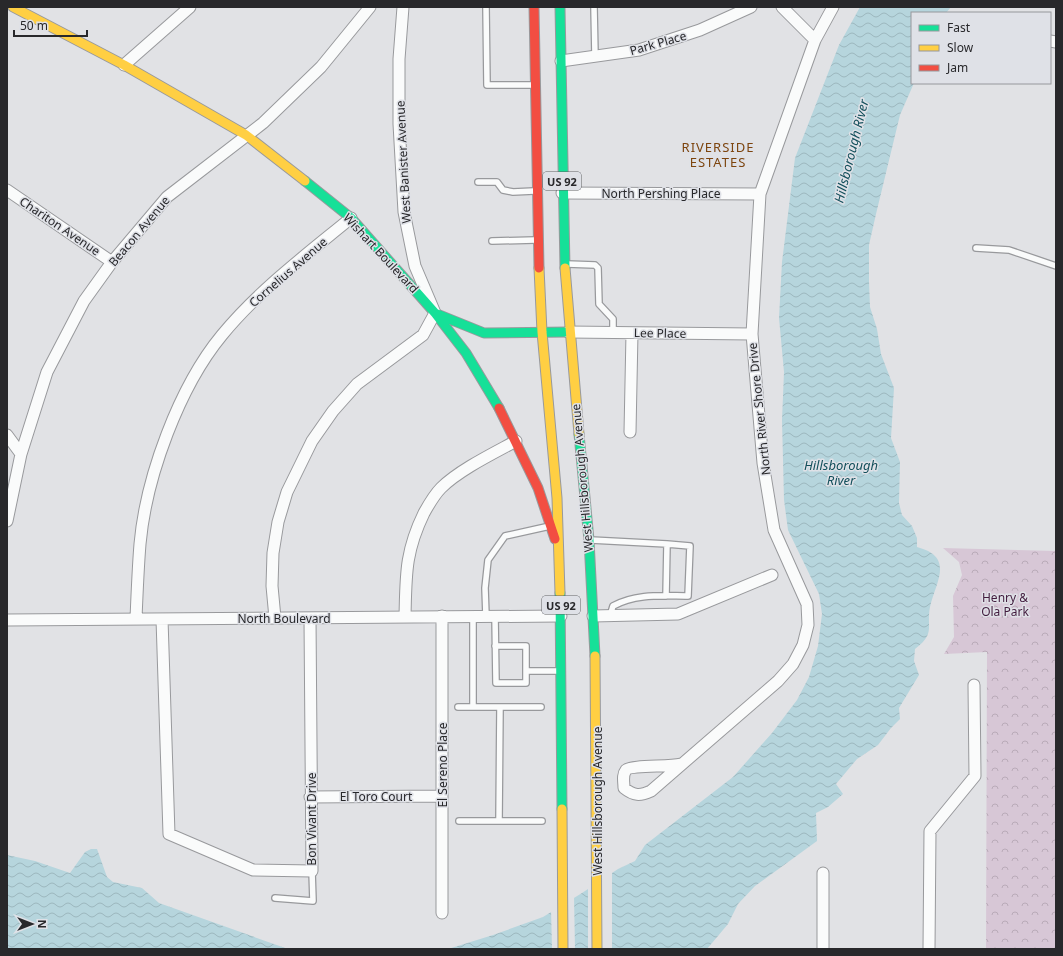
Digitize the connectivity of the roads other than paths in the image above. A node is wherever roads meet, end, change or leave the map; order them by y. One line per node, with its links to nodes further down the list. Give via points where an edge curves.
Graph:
1 (13, 7): 15 (main road, Wishart Boulevard)
2 (190, 7): 15 (street)
3 (370, 7): 17 (street, Beacon Avenue, via 321,67 263,123)
4 (403, 7): 30 (street, West Banister Avenue, via 399,59 399,117 404,212 415,266)
5 (486, 7): 16 (lane, via 487,85)
6 (534, 7): 16 (main road, US 92)
7 (560, 7): 14 (main road, West Hillsborough Avenue / US 92)
8 (594, 7): 13 (lane)
9 (751, 7): 13 (street, Park Place, via 700,30 639,50)
10 (782, 7): 12 (street)
11 (833, 7): 12 (street, North River Shore Drive)
12 (816, 40): 22 (street, North River Shore Drive)
13 (595, 56): 14 (street, Park Place)
14 (560, 61): 21 (main road, West Hillsborough Avenue / US 92)
15 (124, 65): 17 (main road, Wishart Boulevard)
16 (535, 85): 20 (main road, US 92)
17 (246, 135): 23 (main road, Wishart Boulevard); 27 (street, Beacon Avenue, via 167,197)
18 (478, 182): 20 (lane, via 497,182 503,190 508,191)
19 (7, 190): 27 (street, Chariton Avenue)
20 (536, 191): 24 (main road, US 92)
21 (562, 192): 22 (street, North Pershing Place); 28 (main road, West Hillsborough Avenue / US 92)
22 (760, 194): 35 (street, North River Shore Drive)
23 (351, 218): 30 (main road, Wishart Boulevard); 56 (street, Cornelius Avenue, via 265,289 221,336 196,372 172,423 150,482 140,543)
24 (538, 240): 25 (lane); 31 (main road, US 92)
25 (492, 241)
26 (976, 248): 29 (lane, via 1009,250)
27 (112, 262): 39 (street, Beacon Avenue, via 84,301 46,372)
28 (564, 264): 32 (main road, West Hillsborough Avenue / US 92); 33 (lane, via 595,265 598,268 599,304 613,320)
29 (1056, 266)
30 (435, 313): 31 (main road, via 484,333); 38 (main road, Wishart Boulevard, via 466,353); 54 (street, via 423,335 357,384 312,440 287,492 278,522 272,553)
31 (542, 332): 32 (main road); 44 (main road, US 92)
32 (568, 332): 33 (street, Lee Place); 42 (main road, West Hillsborough Avenue / US 92)
33 (613, 332): 34 (street, Lee Place)
34 (632, 333): 35 (street, Lee Place); 36 (street)
35 (752, 334): 67 (street, North River Shore Drive, via 763,463 774,530 807,604 808,624 800,652 778,681)
36 (630, 432)
37 (7, 435): 39 (street)
38 (516, 440): 41 (main road, Wishart Boulevard, via 538,488); 53 (street, via 478,462 434,495 414,534 407,562)
39 (21, 454): 40 (street, Beacon Avenue)
40 (7, 521)
41 (551, 526): 44 (main road, Wishart Boulevard); 49 (lane, via 504,536 488,560 485,588)
42 (589, 540): 43 (lane); 51 (main road, West Hillsborough Avenue / US 92)
43 (667, 544): 46 (lane); 46 (lane, via 690,546 688,596)
44 (559, 550): 50 (main road, US 92)
45 (772, 575): 52 (street, via 678,614)
46 (666, 596): 52 (lane, via 624,600 613,606)
47 (442, 616): 48 (street, North Boulevard); 53 (street, North Boulevard); 68 (street, El Sereno Place)
48 (473, 616): 49 (street, North Boulevard); 64 (lane)
49 (491, 616): 50 (street, North Boulevard); 59 (lane)
50 (562, 616): 61 (main road, US 92)
51 (593, 616): 52 (street); 78 (main road, West Hillsborough Avenue / US 92, via 596,687)
52 (610, 616)
53 (404, 617): 55 (street, North Boulevard)
54 (275, 618): 55 (street, North Boulevard); 57 (street, North Boulevard)
55 (310, 618): 69 (street, Bon Vivant Drive)
56 (136, 619): 57 (street, North Boulevard); 58 (street, North Boulevard)
57 (162, 619): 73 (street, Bon Vivant Drive, via 168,834 253,870)
58 (7, 620)
59 (496, 646): 60 (lane, via 526,646); 60 (lane, via 496,683 526,682)
60 (526, 671): 61 (lane)
61 (562, 671): 77 (main road, US 92)
62 (974, 685): 80 (street, via 975,776 930,831)
63 (458, 707): 64 (lane)
64 (473, 707): 65 (lane)
65 (500, 707): 66 (lane); 71 (lane)
66 (541, 707)
67 (681, 764): 67 (street, North River Shore Drive, via 632,766 626,769 623,776 624,788 632,794 642,795 651,791)
68 (442, 796): 69 (street, El Toro Court); 76 (street, El Sereno Place)
69 (310, 797): 73 (street, Bon Vivant Drive)
70 (459, 821): 71 (lane)
71 (498, 821): 72 (lane)
72 (542, 821)
73 (312, 871): 75 (lane, via 313,900)
74 (823, 872): 79 (street)
75 (275, 898)
76 (442, 913)
77 (563, 949)
78 (597, 949)
79 (823, 949)
80 (929, 949)

